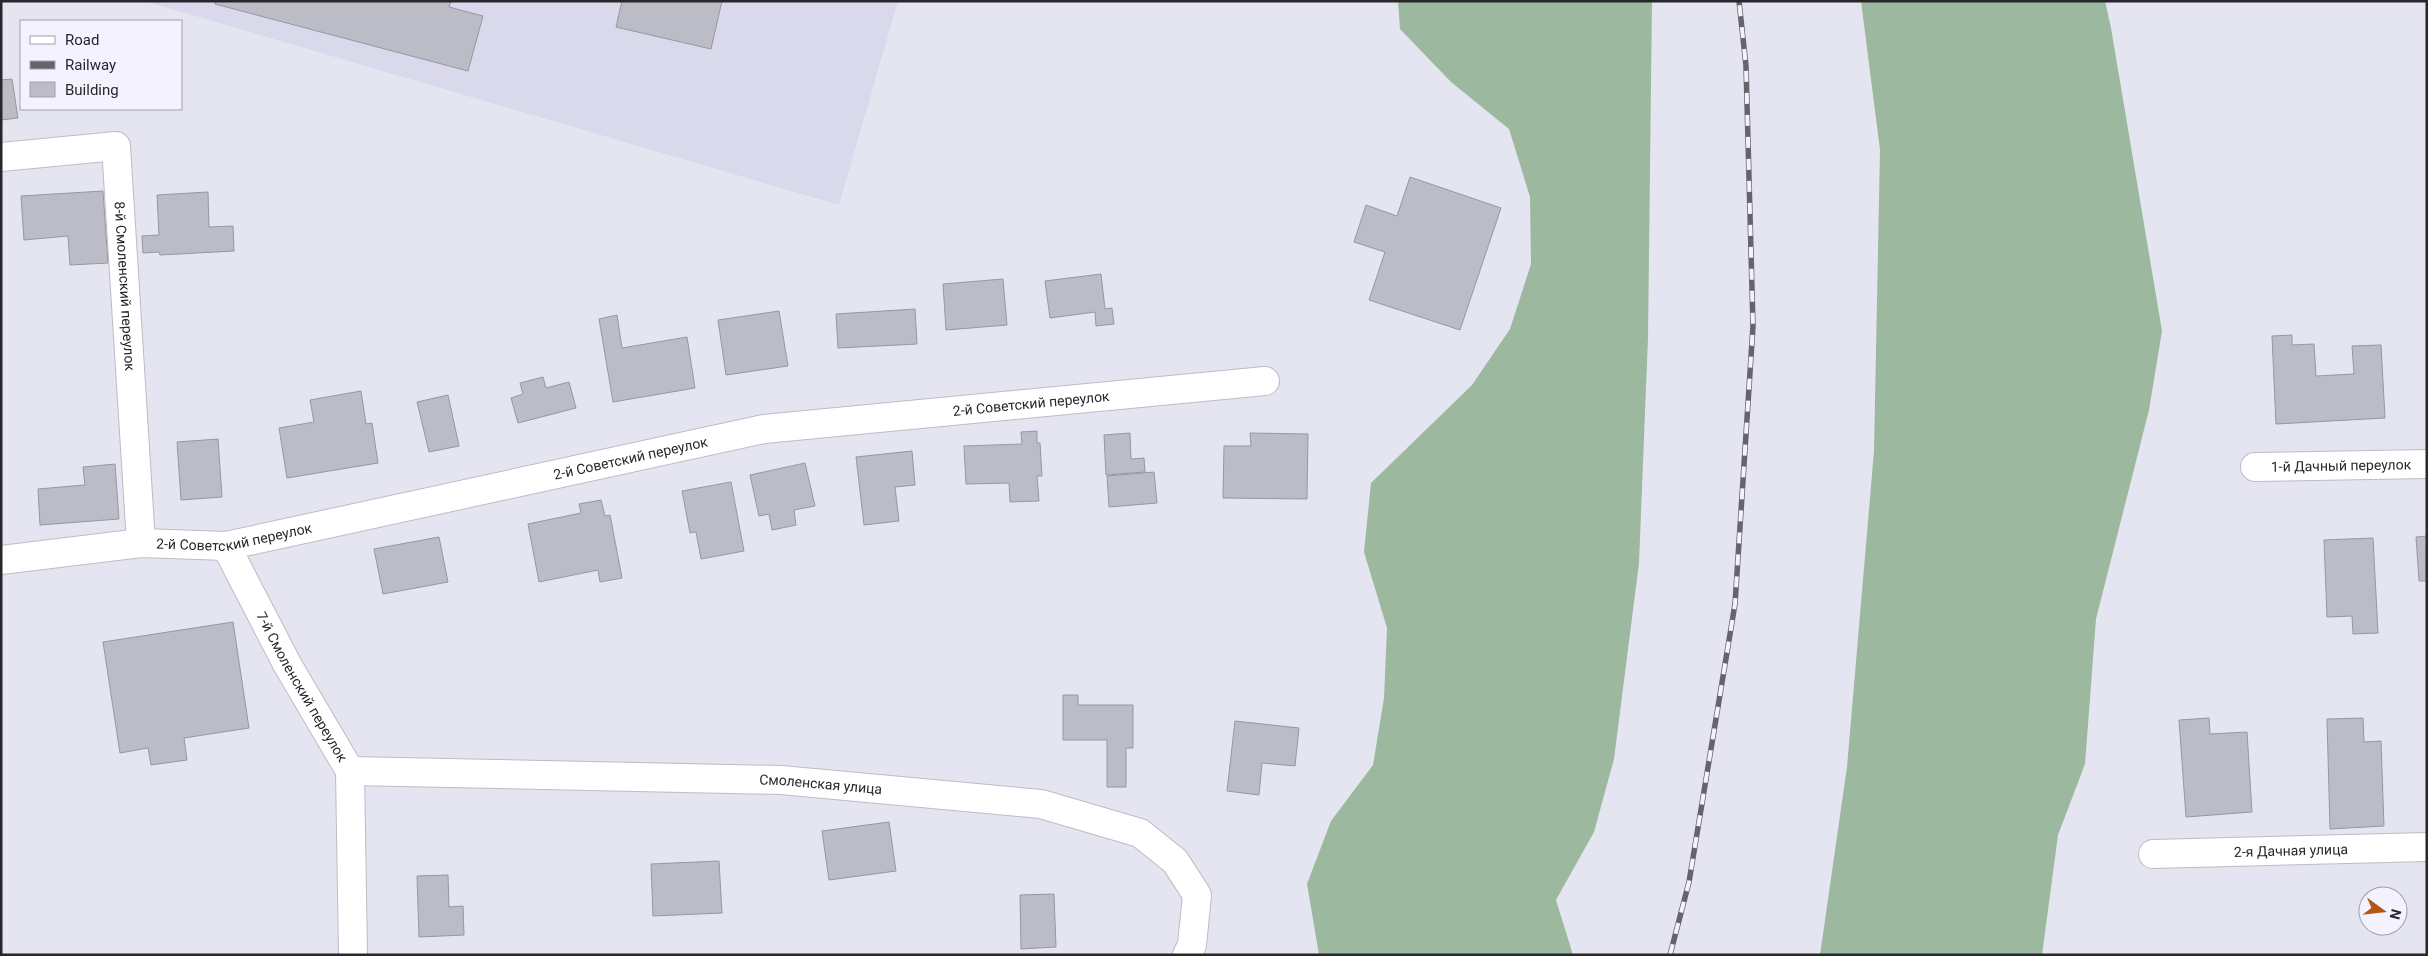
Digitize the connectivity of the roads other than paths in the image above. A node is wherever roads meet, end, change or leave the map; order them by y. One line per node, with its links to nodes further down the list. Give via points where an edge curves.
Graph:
1 (1, 157): 5 (street, 8-й Смоленский переулок, via 116,146)
2 (1266, 381): 6 (street, 2-й Советский переулок, via 764,429)
3 (2427, 464): 4 (street, 1-й Дачный переулок)
4 (2255, 467)
5 (142, 543): 6 (street, 2-й Советский переулок); 7 (street, 2-й Советский переулок)
6 (226, 546): 8 (street, 7-й Смоленский переулок, via 287,664)
7 (1, 560)
8 (350, 771): 11 (street, 7-й Смоленский переулок); 12 (street, Смоленская улица, via 781,780 1042,804 1140,833 1175,861 1197,895 1192,945)
9 (2427, 847): 10 (street, 2-я Дачная улица)
10 (2153, 854)
11 (354, 955)
12 (1187, 955)

